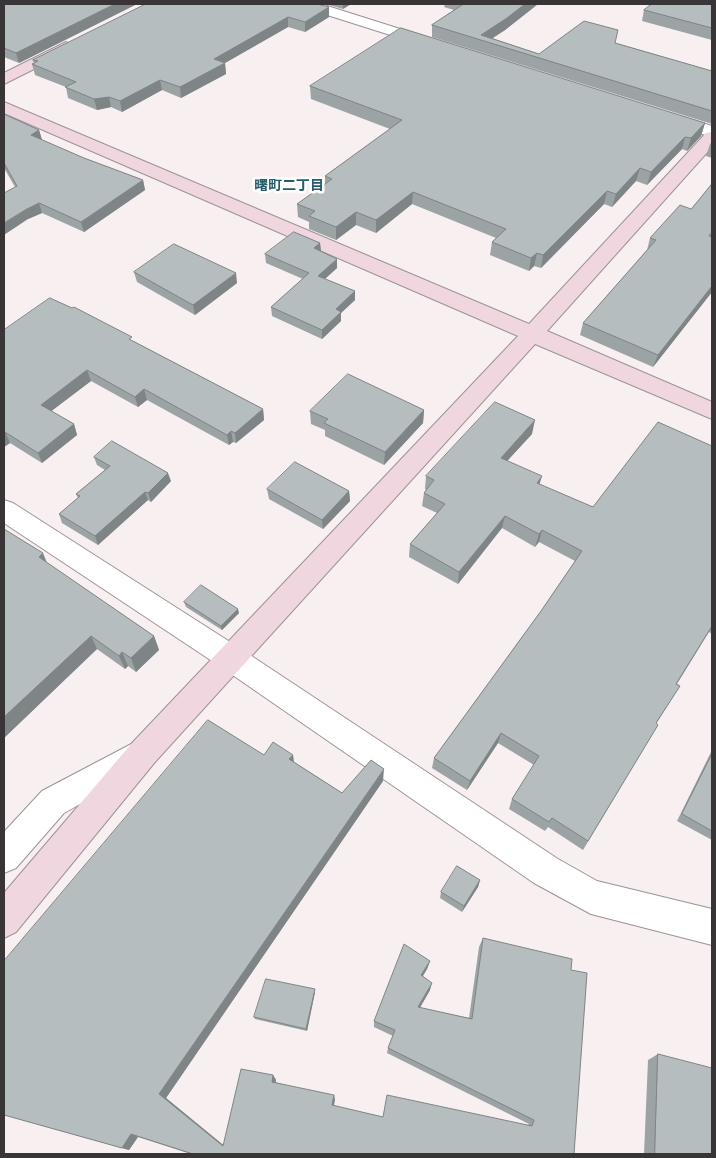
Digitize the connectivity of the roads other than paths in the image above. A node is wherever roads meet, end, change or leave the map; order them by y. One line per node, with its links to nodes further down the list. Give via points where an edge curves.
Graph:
1 (307, 4): 3 (street)
2 (82, 39): 4 (street)
3 (449, 48)
4 (4, 79)
5 (4, 107): 9 (street)
6 (656, 114): 7 (street)
7 (712, 132)
8 (712, 137): 9 (street)
9 (533, 333): 10 (street); 12 (street)
10 (712, 411)
11 (4, 510): 12 (street)
12 (231, 658): 13 (street); 16 (street, via 546,871 591,897)
13 (144, 752): 14 (street, via 53,802); 15 (street)
14 (4, 856)
15 (4, 920)
16 (712, 927)

